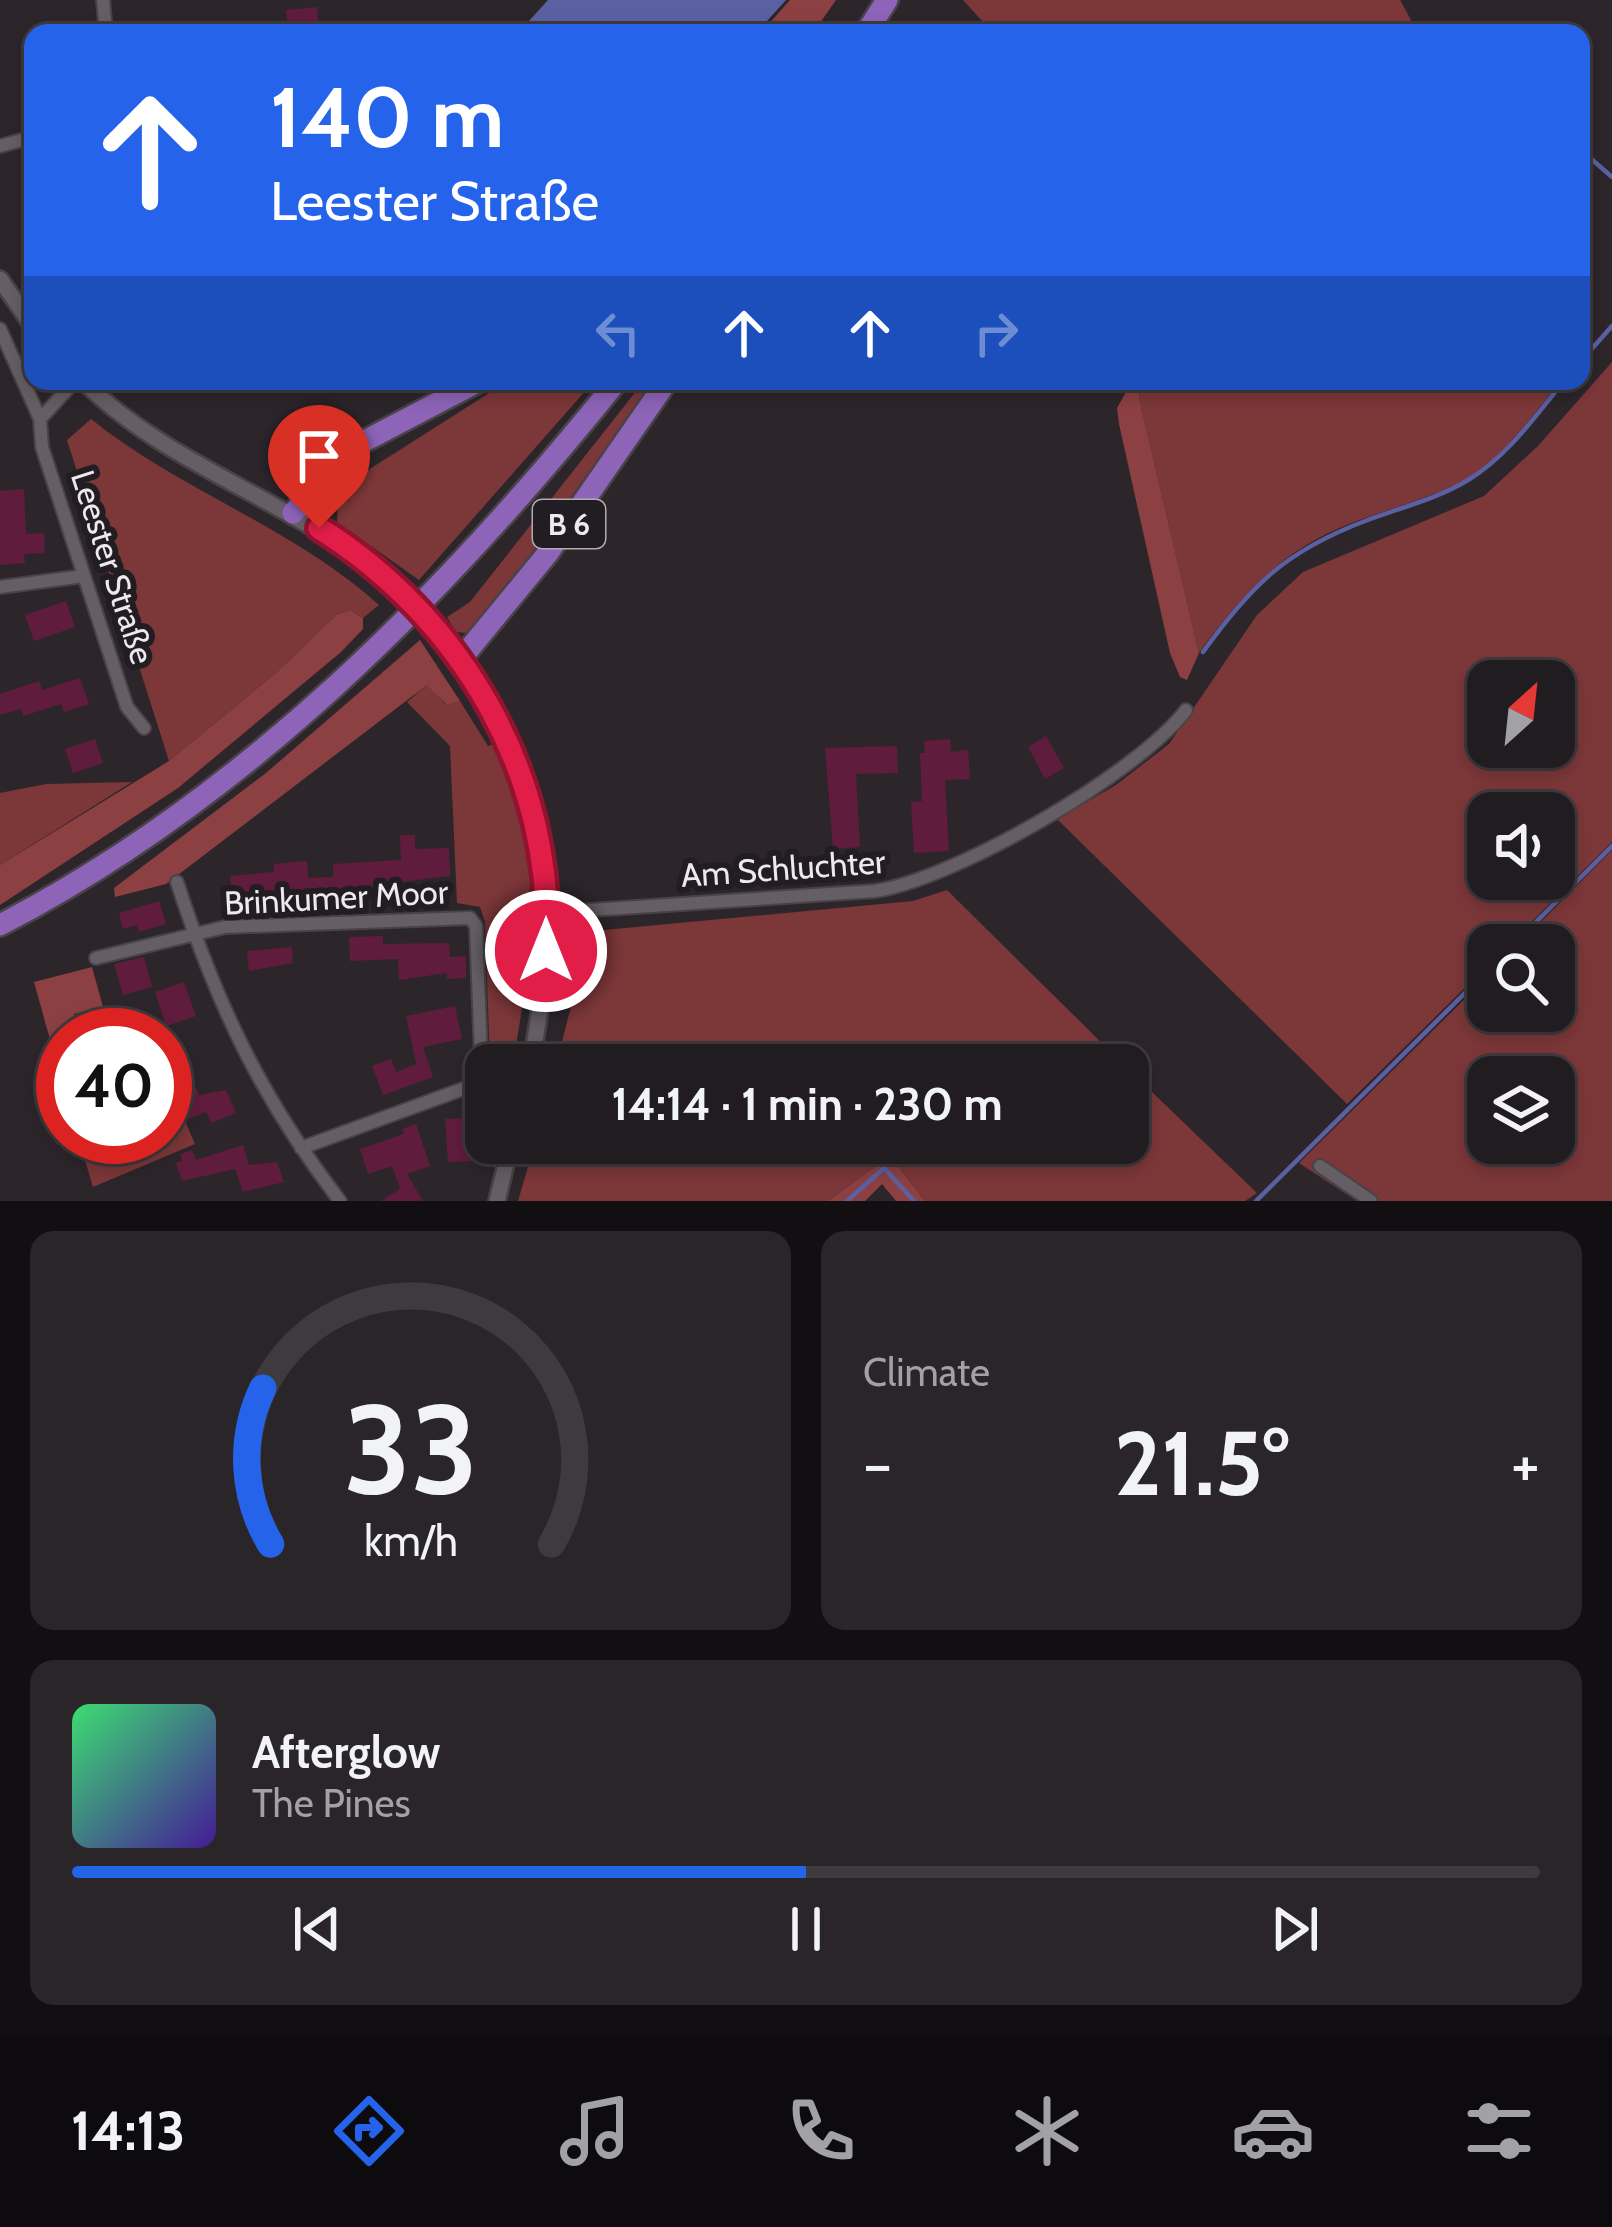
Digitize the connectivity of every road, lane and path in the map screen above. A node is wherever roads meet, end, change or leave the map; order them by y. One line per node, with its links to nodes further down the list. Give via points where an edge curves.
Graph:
1 (0, 279): 2 (street)
2 (24, 314)
3 (0, 329): 4 (street, Leester Straße)
4 (24, 383)
5 (27, 390): 11 (street, Leester Straße)
6 (70, 390): 11 (street)
7 (91, 390): 12 (street, via 154,438)
8 (462, 390): 12 (highway, via 357,445)
9 (609, 390): 20 (highway, B 6, via 450,575 340,682 131,847)
10 (662, 390): 15 (highway, B 6, via 548,553)
11 (40, 419): 13 (street, Leester Straße, via 56,499)
12 (293, 513): 15 (street, bridge, via 352,549)
13 (84, 575): 14 (street); 17 (street, Leester Straße, via 127,706)
14 (0, 587)
15 (461, 659): 19 (street, via 528,793)
16 (1186, 710): 19 (street, Am Schluchter, via 1156,745 1093,789 916,883)
17 (144, 728)
18 (177, 882): 21 (street)
19 (547, 913): 23 (street)
20 (0, 925)
21 (194, 935): 22 (street, Brinkumer Moor); 24 (street, via 218,1004); 24 (street, Brinkumer Moor, via 432,916 476,926 482,1082)
22 (96, 958)
23 (532, 1044)
24 (301, 1148): 27 (street)
25 (506, 1164): 28 (street)
26 (1320, 1166): 29 (street)
27 (340, 1201)
28 (497, 1201)
29 (1371, 1201)

